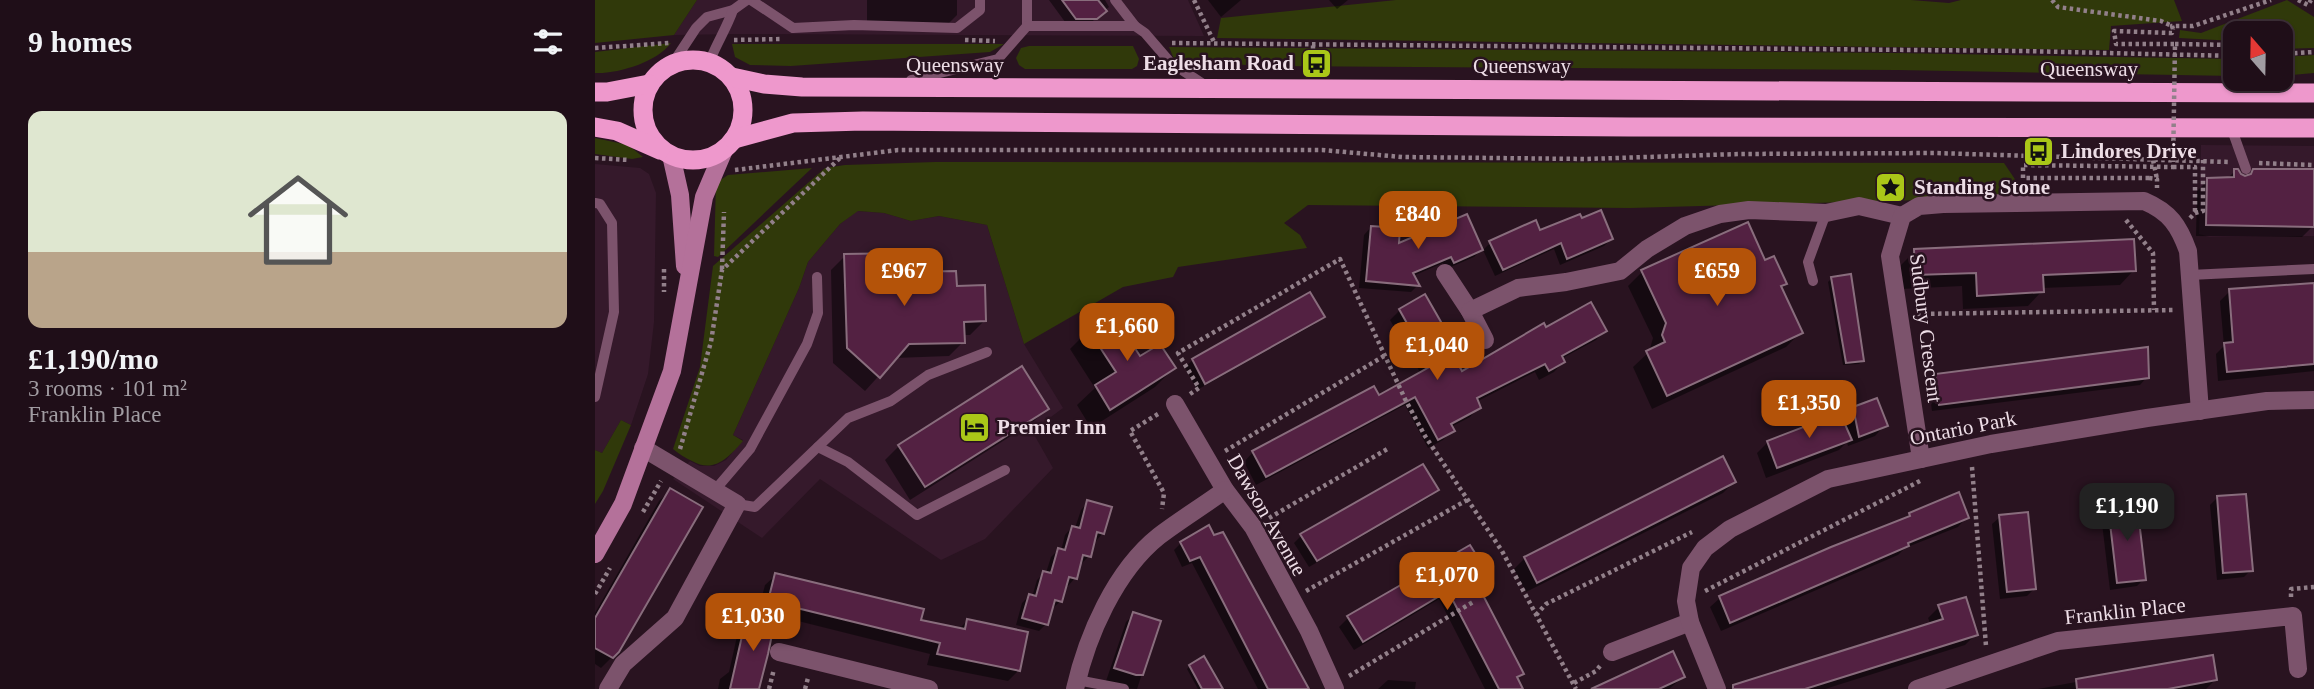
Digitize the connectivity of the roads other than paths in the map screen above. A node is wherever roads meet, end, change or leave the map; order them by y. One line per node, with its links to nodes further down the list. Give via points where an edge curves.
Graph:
1 (749, 0): 2 (lane, via 793,28 957,28 980,10); 5 (lane)
2 (980, 0)
3 (1027, 0): 6 (lane)
4 (1115, 0): 7 (lane)
5 (733, 10): 8 (lane, via 707,17); 9 (lane, via 711,58)
6 (1027, 26): 7 (lane); 11 (lane, via 997,60)
7 (1135, 26): 12 (lane, via 1170,62)
8 (673, 63): 9 (highway, via 695,59); 10 (highway)
9 (724, 71): 11 (highway, Queensway, via 764,84); 18 (highway, via 743,100 741,127)
10 (649, 84): 13 (highway); 19 (highway, via 642,114 655,143)
11 (884, 87): 12 (highway, Queensway)
12 (1209, 88): 14 (highway, Queensway)
13 (595, 92)
14 (2314, 93)
15 (595, 127): 19 (highway, via 617,131)
16 (2231, 127): 17 (highway); 18 (highway, via 863,121 793,123); 20 (lane)
17 (2314, 128)
18 (729, 144): 19 (highway, via 698,160); 29 (main road, via 716,184 704,197)
19 (669, 154): 29 (main road, via 680,195)
20 (2245, 166)
21 (595, 203): 33 (lane, via 612,223 614,312)
22 (1826, 213): 23 (street, via 1859,206); 28 (lane, via 1808,262); 30 (street, via 1749,210 1720,214 1685,226 1620,271 1518,288)
23 (1902, 216): 26 (street, via 1919,206 1943,204 2144,201 2179,228 2188,251); 39 (street, Sudbury Crescent, via 1890,256)
24 (2314, 269): 26 (lane)
25 (1445, 273): 30 (street)
26 (2190, 275): 36 (street)
27 (817, 277): 41 (lane, via 818,313 807,344 750,449)
28 (1813, 281)
29 (687, 294): 38 (main road, via 672,371)
30 (1470, 311): 31 (street)
31 (1485, 340)
32 (986, 352): 37 (lane, via 928,375 891,401 848,418)
33 (595, 397)
34 (2314, 400): 36 (street, Ontario Park, via 2267,401)
35 (1175, 404): 42 (street, Dawson Avenue)
36 (2200, 411): 39 (street, Ontario Park)
37 (818, 447): 40 (lane, via 848,462 917,515); 43 (lane, via 755,507)
38 (643, 448): 41 (street); 44 (main road, via 623,504)
39 (1921, 459): 45 (street, Ontario Park, via 1828,479 1730,529 1705,548 1691,568 1686,601)
40 (1005, 470)
41 (715, 490): 43 (street)
42 (1225, 490): 49 (street, via 1157,538 1122,575 1100,614); 51 (street, Dawson Avenue, via 1253,527)
43 (737, 503): 52 (street, via 675,618 623,664)
44 (595, 554)
45 (1689, 622): 47 (street); 55 (street, Ontario Park)
46 (779, 652): 53 (street)
47 (1612, 652)
48 (2298, 669): 50 (street, Franklin Place, via 2293,616 2058,641)
49 (1076, 685): 54 (lane)
50 (1941, 685): 56 (street, Franklin Place)
51 (1334, 687)
52 (608, 689)
53 (929, 689)
54 (1124, 689)
55 (1717, 689)
56 (1917, 689)

